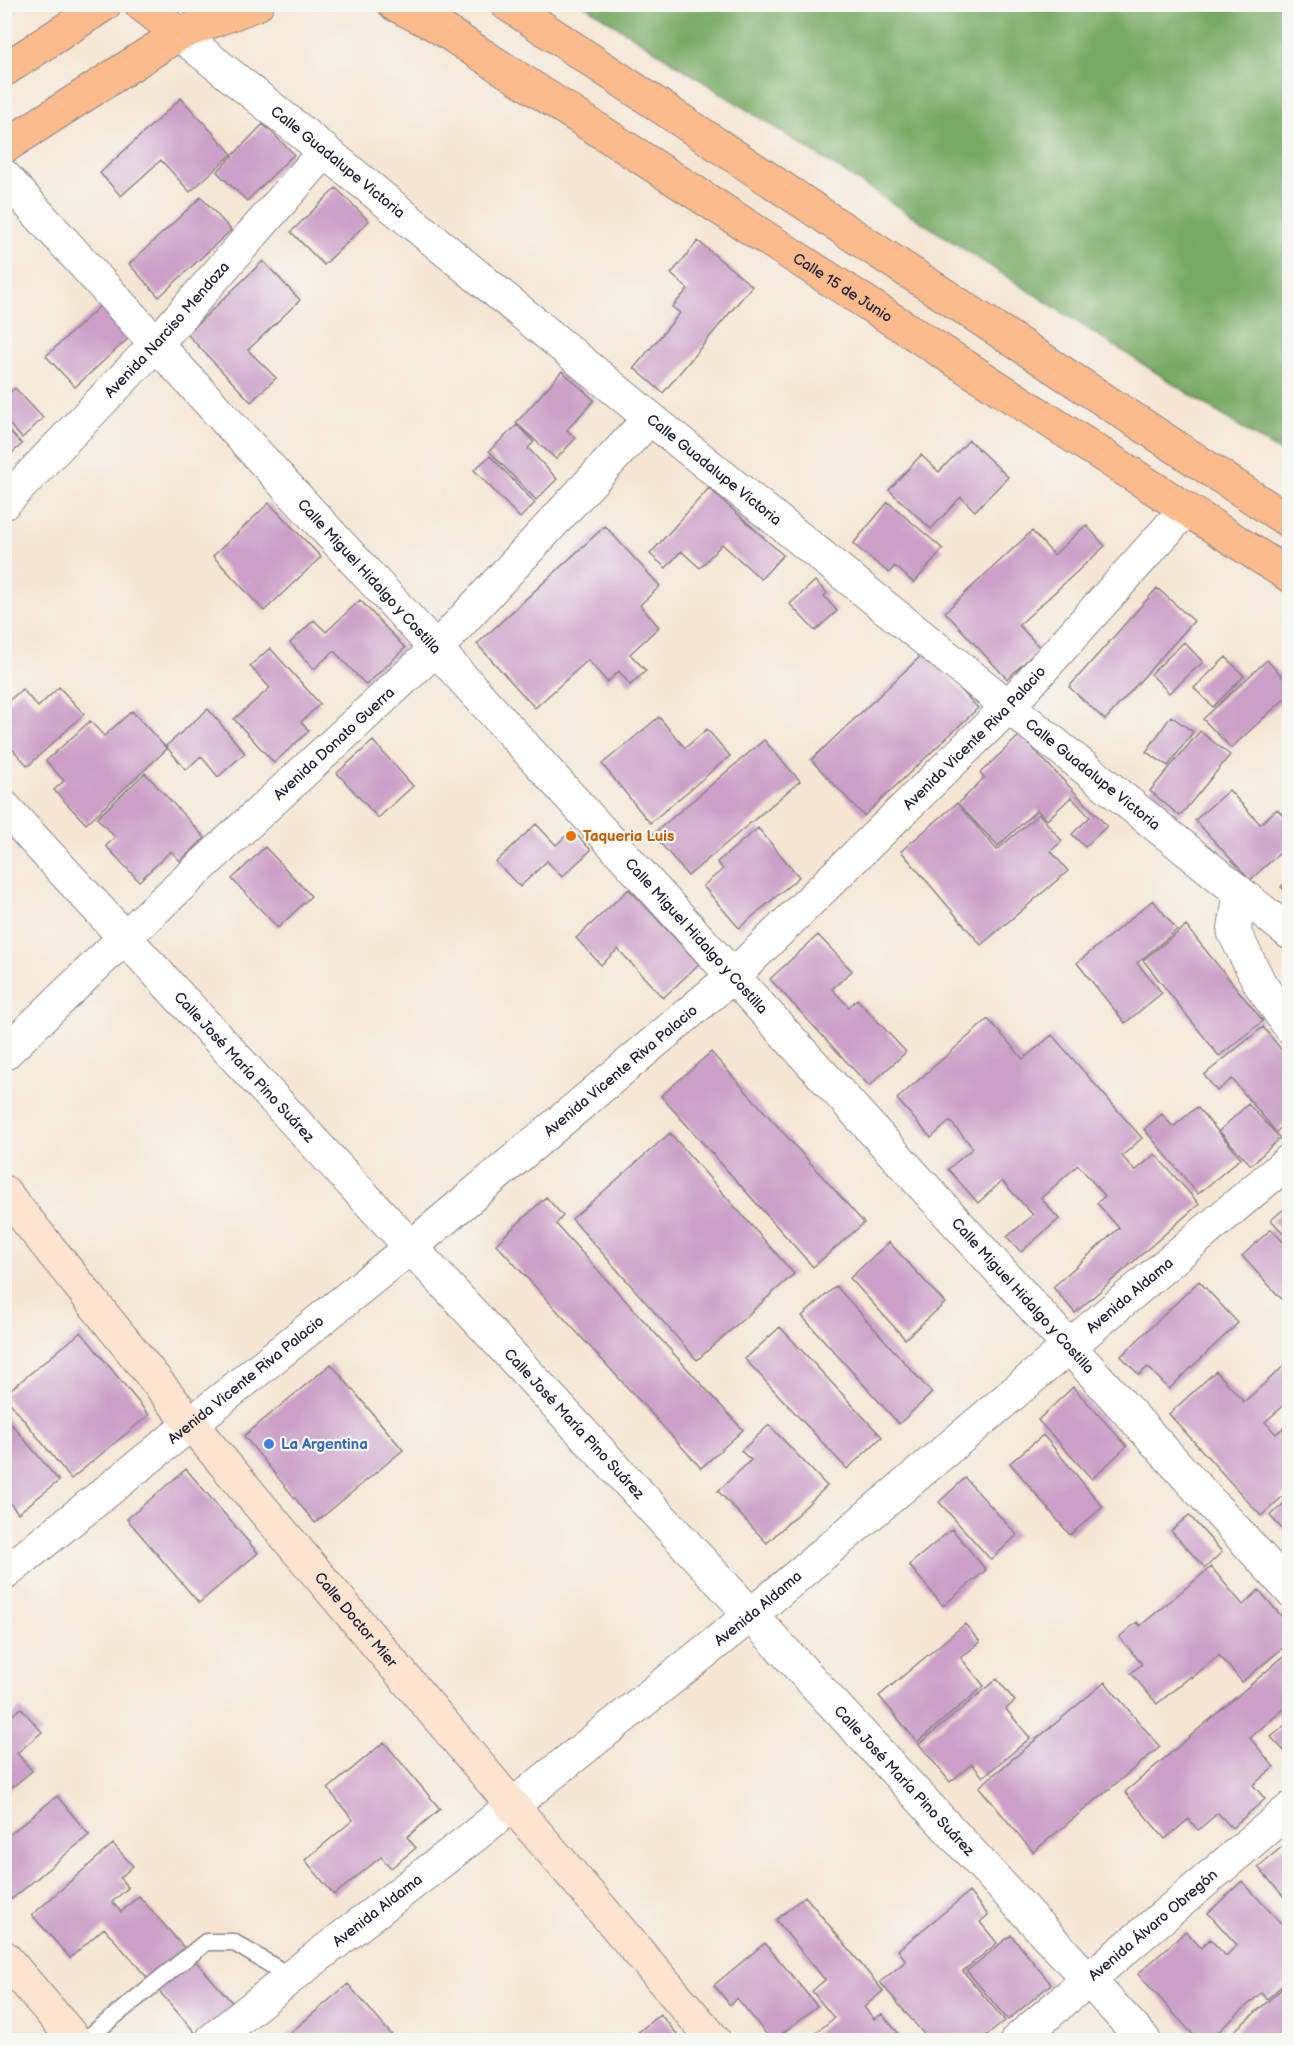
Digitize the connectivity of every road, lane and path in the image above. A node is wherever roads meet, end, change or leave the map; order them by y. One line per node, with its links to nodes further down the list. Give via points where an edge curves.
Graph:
1 (105, 4): 7 (main road)
2 (141, 4): 6 (main road, Calle Guadalupe Victoria)
3 (257, 4): 6 (main road)
4 (394, 4): 12 (main road, Calle 15 de Junio, via 434,24)
5 (507, 4): 11 (main road)
6 (179, 34): 8 (main road); 9 (street, Calle Guadalupe Victoria)
7 (4, 70)
8 (4, 147)
9 (325, 151): 13 (street, Avenida Narciso Mendoza); 14 (street, Calle Guadalupe Victoria)
10 (4, 176): 13 (street, Calle Miguel Hidalgo y Costilla)
11 (952, 300): 12 (main road); 17 (main road)
12 (927, 343): 16 (main road, Calle 15 de Junio)
13 (156, 344): 15 (street, Avenida Narciso Mendoza); 19 (street, Calle Miguel Hidalgo y Costilla)
14 (650, 418): 19 (street, Avenida Donato Guerra); 20 (street, Calle Guadalupe Victoria)
15 (4, 503)
16 (1186, 509): 18 (main road, Calle 15 de Junio); 20 (street, Avenida Vicente Riva Palacio)
17 (1290, 522)
18 (1290, 576)
19 (436, 649): 24 (street, Avenida Donato Guerra); 25 (street, Calle Miguel Hidalgo y Costilla)
20 (1008, 707): 22 (street, Calle Guadalupe Victoria); 25 (street, Avenida Vicente Riva Palacio)
21 (4, 807): 24 (street, Calle José María Pino Suárez)
22 (1240, 894): 23 (street, Calle Guadalupe Victoria); 26 (street, via 1234,932 1260,984)
23 (1290, 933)
24 (125, 937): 27 (street, Avenida Donato Guerra); 30 (street, Calle José María Pino Suárez)
25 (733, 976): 30 (street, Avenida Vicente Riva Palacio); 31 (street, Calle Miguel Hidalgo y Costilla)
26 (1290, 1027)
27 (4, 1054)
28 (1290, 1161): 31 (street, Avenida Aldama)
29 (4, 1192): 32 (main road, Calle Doctor Mier)
30 (411, 1247): 32 (street, Avenida Vicente Riva Palacio); 35 (street, Calle José María Pino Suárez)
31 (1067, 1346): 34 (street, Calle Miguel Hidalgo y Costilla); 35 (street, Avenida Aldama)
32 (191, 1424): 33 (street, Avenida Vicente Riva Palacio); 36 (main road, Calle Doctor Mier)
33 (4, 1574)
34 (1290, 1590)
35 (752, 1614): 36 (street, Avenida Aldama); 40 (street, Calle José María Pino Suárez)
36 (512, 1805): 39 (street, Avenida Aldama); 44 (main road, Calle Doctor Mier)
37 (1290, 1809): 40 (street, Avenida Álvaro Obregón)
38 (4, 1957): 41 (main road)
39 (291, 1977): 42 (lane, via 234,1942 206,1942); 43 (street, Avenida Aldama)
40 (1090, 1980): 45 (street, Avenida Álvaro Obregón); 46 (street, Calle José María Pino Suárez)
41 (75, 2040)
42 (85, 2040)
43 (212, 2040)
44 (714, 2040)
45 (1017, 2040)
46 (1144, 2040)

